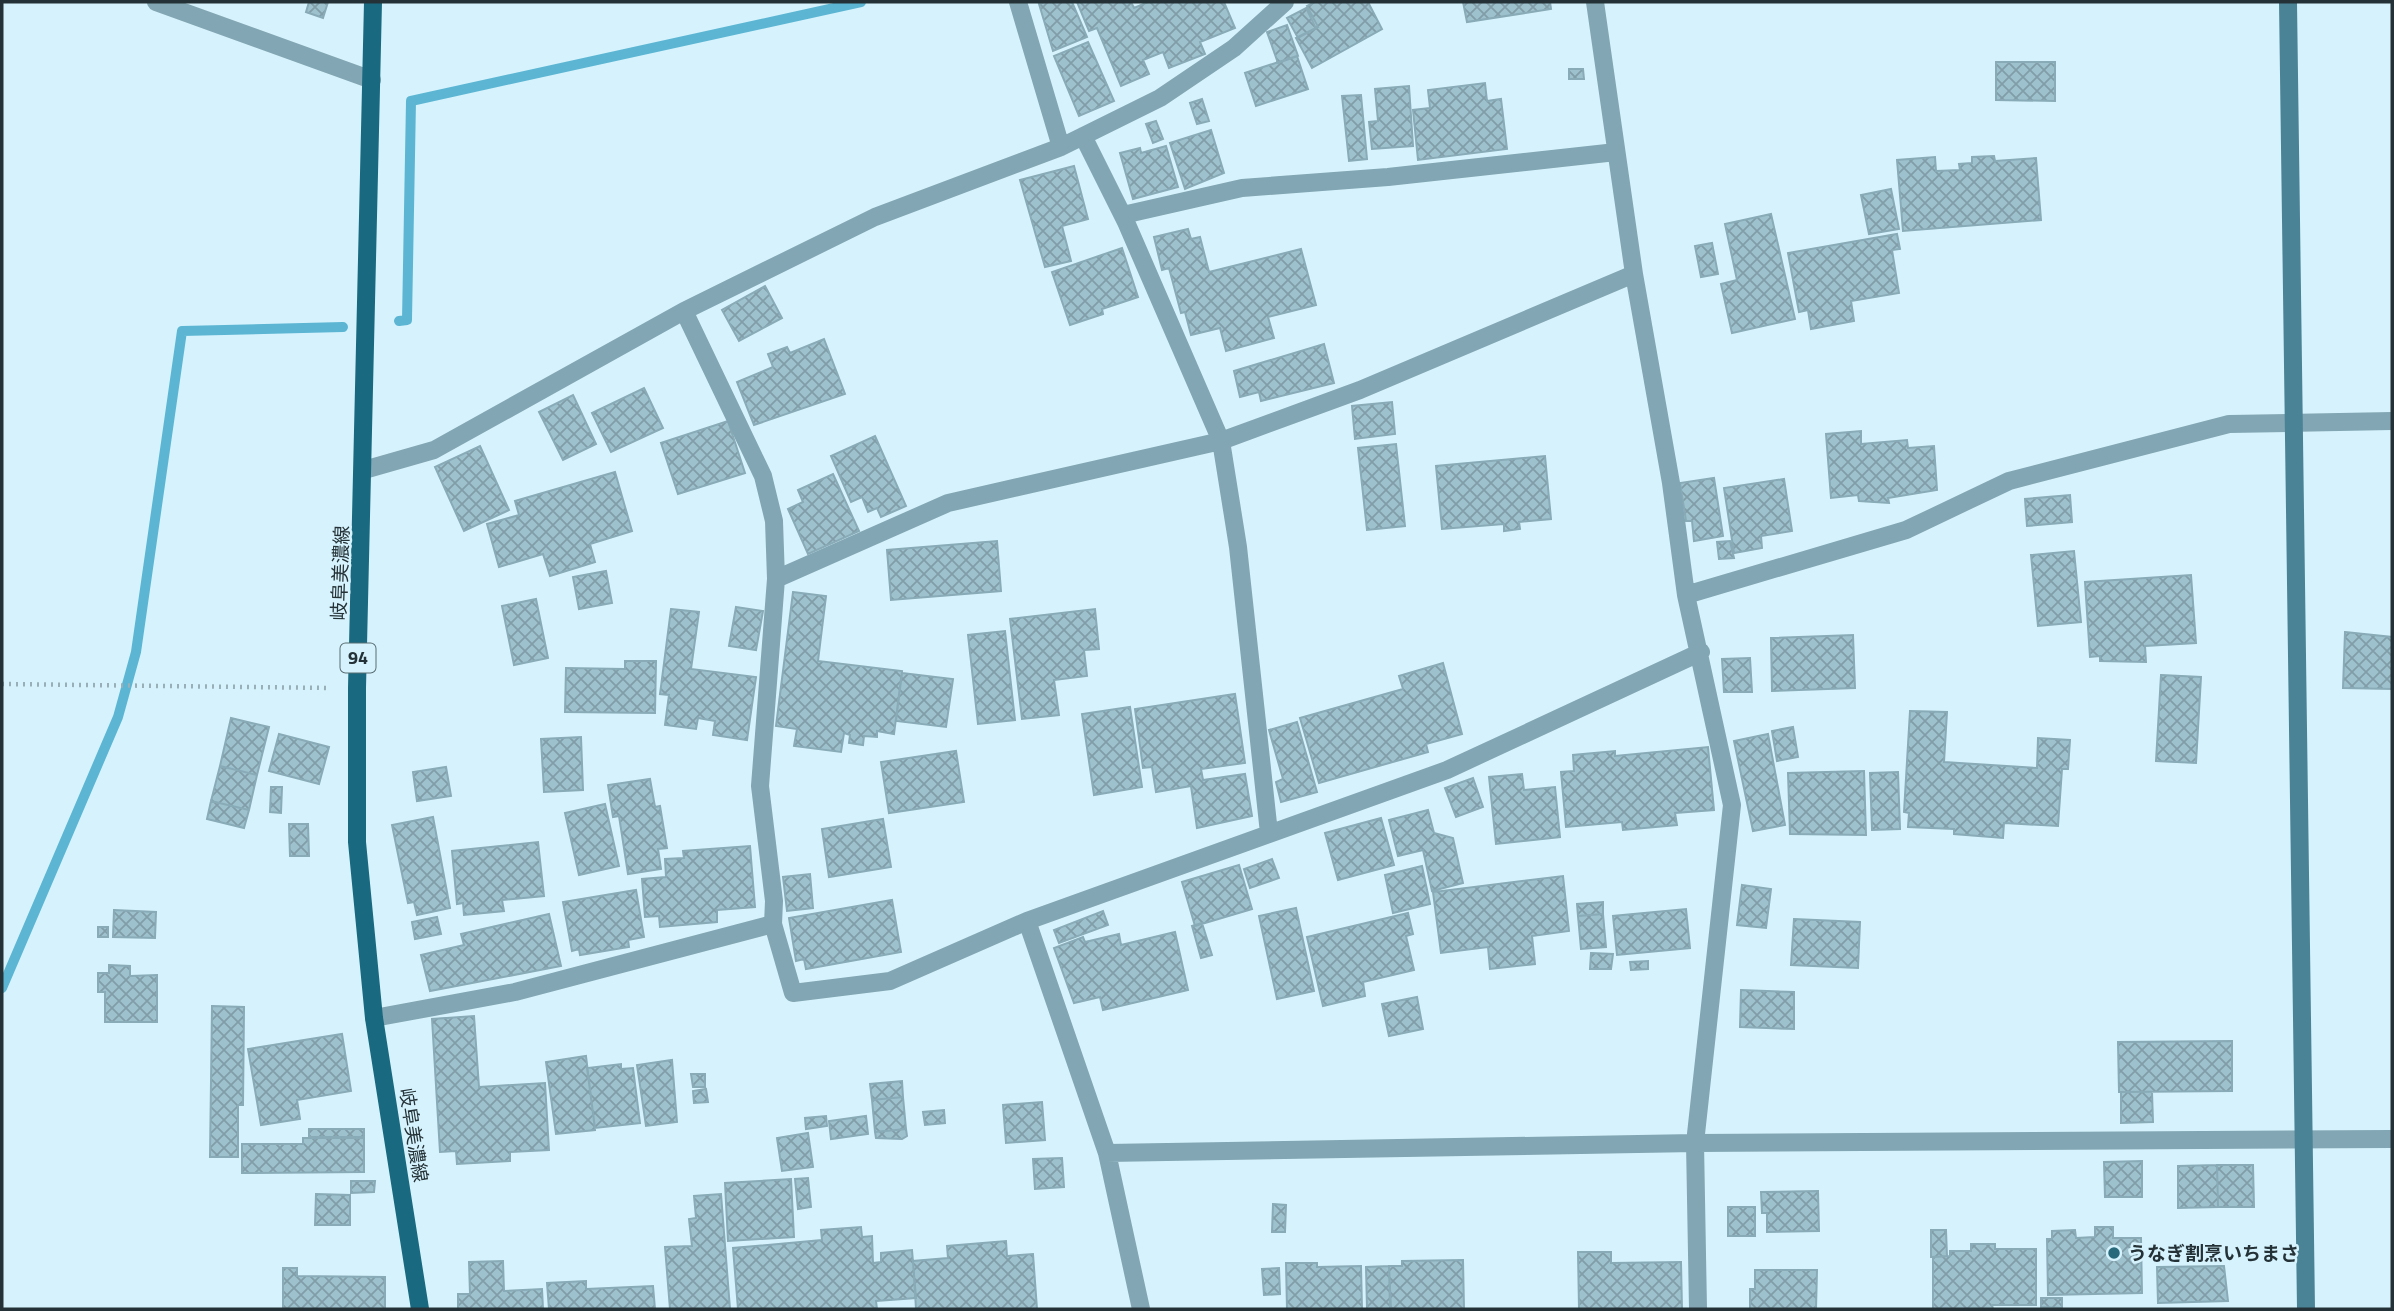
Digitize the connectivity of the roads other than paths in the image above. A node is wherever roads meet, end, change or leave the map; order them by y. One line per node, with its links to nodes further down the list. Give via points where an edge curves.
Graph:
1 (156, 2): 7 (street)
2 (373, 2): 7 (main road, 岐阜美濃線 / 94)
3 (1018, 2): 9 (street)
4 (1285, 2): 8 (street, via 1234,48 1160,99)
5 (1595, 2): 10 (street)
6 (2288, 2): 15 (street)
7 (372, 80): 17 (main road, 岐阜美濃線 / 94)
8 (1083, 136): 9 (street); 11 (street)
9 (1061, 147): 13 (street, via 875,217)
10 (1616, 152): 11 (street, via 1242,188); 12 (street)
11 (1123, 215): 16 (street)
12 (1634, 274): 16 (street, via 1360,390); 19 (street)
13 (684, 312): 17 (street, via 434,450); 18 (street, via 763,476 775,521)
14 (2392, 421): 15 (street)
15 (2294, 422): 19 (street, via 2229,424 2009,481 1906,530); 26 (street)
16 (1221, 441): 18 (street, via 948,503); 21 (street, via 1238,547)
17 (364, 470): 24 (main road, 岐阜美濃線 / 94, via 357,842)
18 (776, 579): 23 (street, via 760,786 774,901)
19 (1686, 595): 20 (street)
20 (1700, 652): 21 (street, via 1447,770); 27 (street, via 1732,805)
21 (1269, 833): 22 (street)
22 (1027, 921): 23 (street, via 890,981 793,993); 28 (street)
23 (772, 924): 24 (street, via 516,992)
24 (374, 1017): 29 (main road, 岐阜美濃線 / 94)
25 (2392, 1139): 26 (street)
26 (2304, 1140): 27 (street); 32 (street)
27 (1695, 1143): 28 (street); 31 (street)
28 (1107, 1153): 30 (street)
29 (420, 1309)
30 (1141, 1309)
31 (1698, 1309)
32 (2306, 1309)

